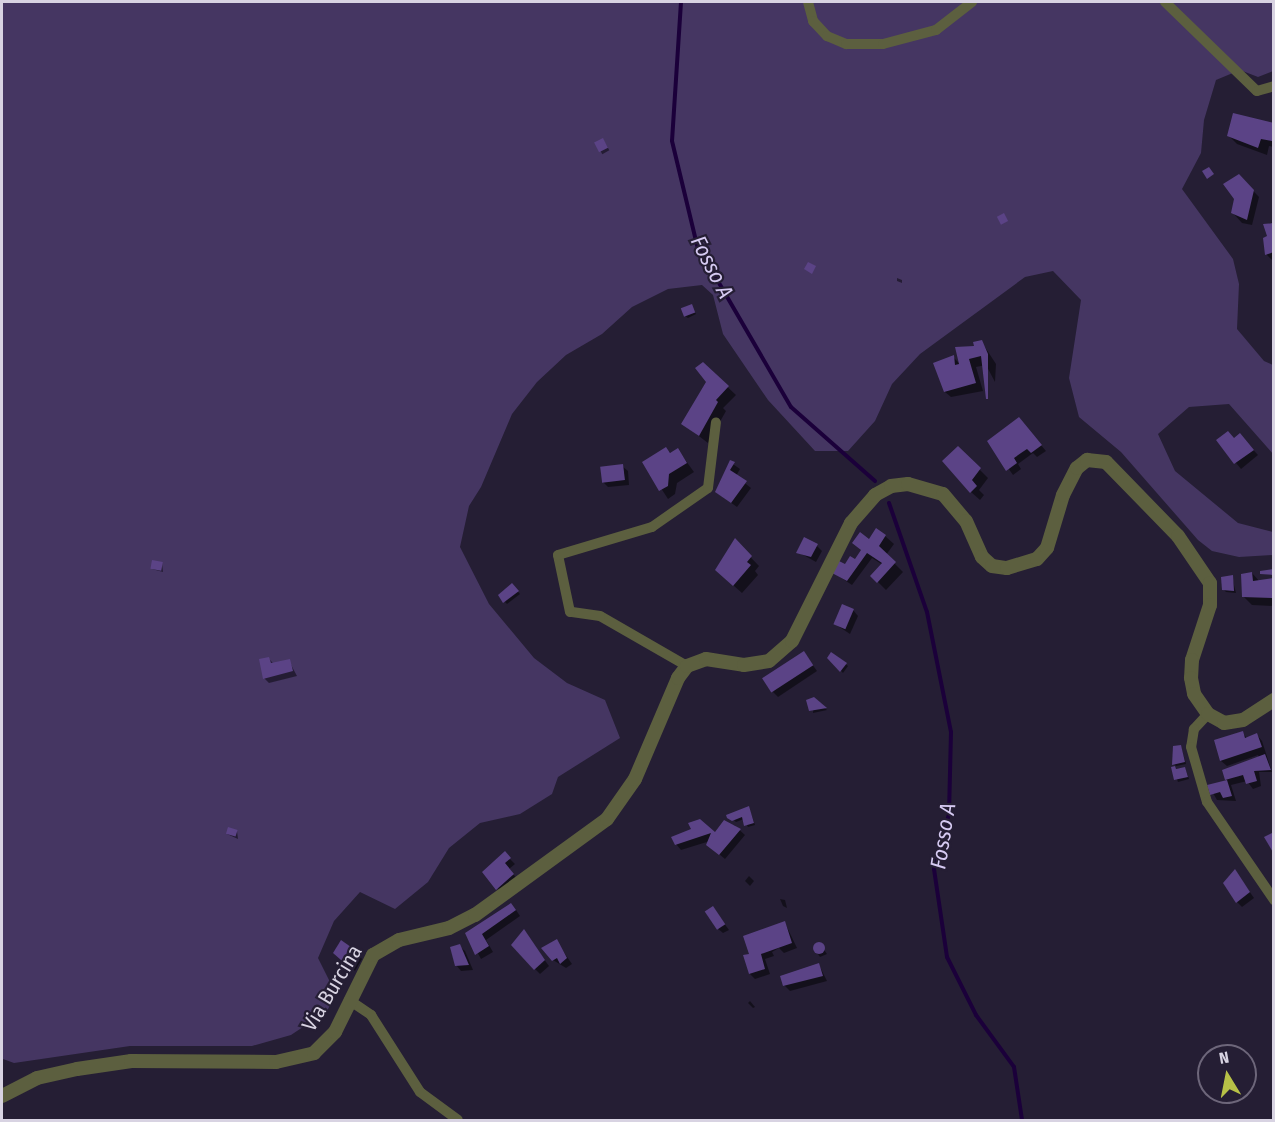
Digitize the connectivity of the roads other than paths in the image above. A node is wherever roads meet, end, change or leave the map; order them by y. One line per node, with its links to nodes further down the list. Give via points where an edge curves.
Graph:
1 (808, 2): 2 (street, via 813,21 828,36 846,44 883,44 910,40 936,30)
2 (972, 2)
3 (1165, 2): 4 (street, via 1257,91)
4 (1274, 86)
5 (716, 422): 6 (street, via 708,488 652,527 558,555 570,612 600,616)
6 (687, 666): 8 (street, via 706,659 744,665 769,661 779,654 802,625 824,572 851,523 875,495 891,486 908,484 943,494 966,520 982,557 992,566 1007,568 1037,559 1047,548 1071,478 1087,460 1096,460 1119,473 1178,536 1210,583 1210,605 1192,660 1191,678 1194,694); 10 (street, Via Burcina, via 678,678 635,779 607,819 475,915 449,928 399,940 378,951 365,966)
7 (1274, 700): 8 (street, via 1243,720 1224,723)
8 (1208, 714): 9 (street, via 1194,729 1191,747 1207,802)
9 (1274, 900)
10 (349, 1000): 11 (street, Via Burcina, via 327,1043 314,1053 293,1060 131,1061 37,1078); 12 (street, via 371,1015 420,1092)
11 (2, 1096)
12 (458, 1120)

